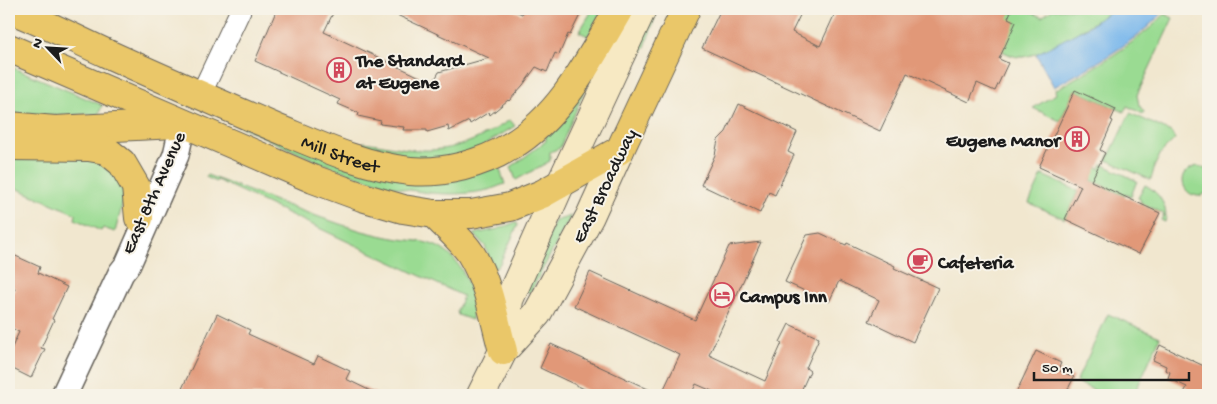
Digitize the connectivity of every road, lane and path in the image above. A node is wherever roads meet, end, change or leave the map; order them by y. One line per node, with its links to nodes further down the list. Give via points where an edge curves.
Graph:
1 (241, 9): 7 (street)
2 (619, 9): 7 (main road, Mill Street, via 573,85 532,131 511,147 478,162 445,170 412,171 378,166 342,155)
3 (642, 9): 12 (main road, East Broadway)
4 (686, 9): 11 (main road, East Broadway)
5 (12, 10): 7 (main road, Mill Street)
6 (9, 48): 8 (main road)
7 (200, 96): 8 (main road)
8 (183, 123): 9 (main road, Mill Street, via 55,130); 13 (main road, Mill Street, via 354,194 403,209); 14 (street, East 8th Avenue); 15 (street, East 8th Avenue, via 176,155 128,264)
9 (9, 126)
10 (9, 146): 14 (main road, via 106,150 122,163 136,187)
11 (620, 150): 12 (main road, Mill Street); 16 (main road, East Broadway, via 590,216 537,314)
12 (561, 183): 13 (main road, Mill Street, via 510,207 471,214); 16 (main road, East Broadway, via 510,300)
13 (434, 214): 16 (main road, via 470,253 480,270)
14 (138, 218): 15 (street, East 8th Avenue, via 124,250)
15 (120, 273): 17 (street, East 8th Avenue)
16 (503, 351): 18 (main road, East Broadway)
17 (64, 395)
18 (481, 395)

